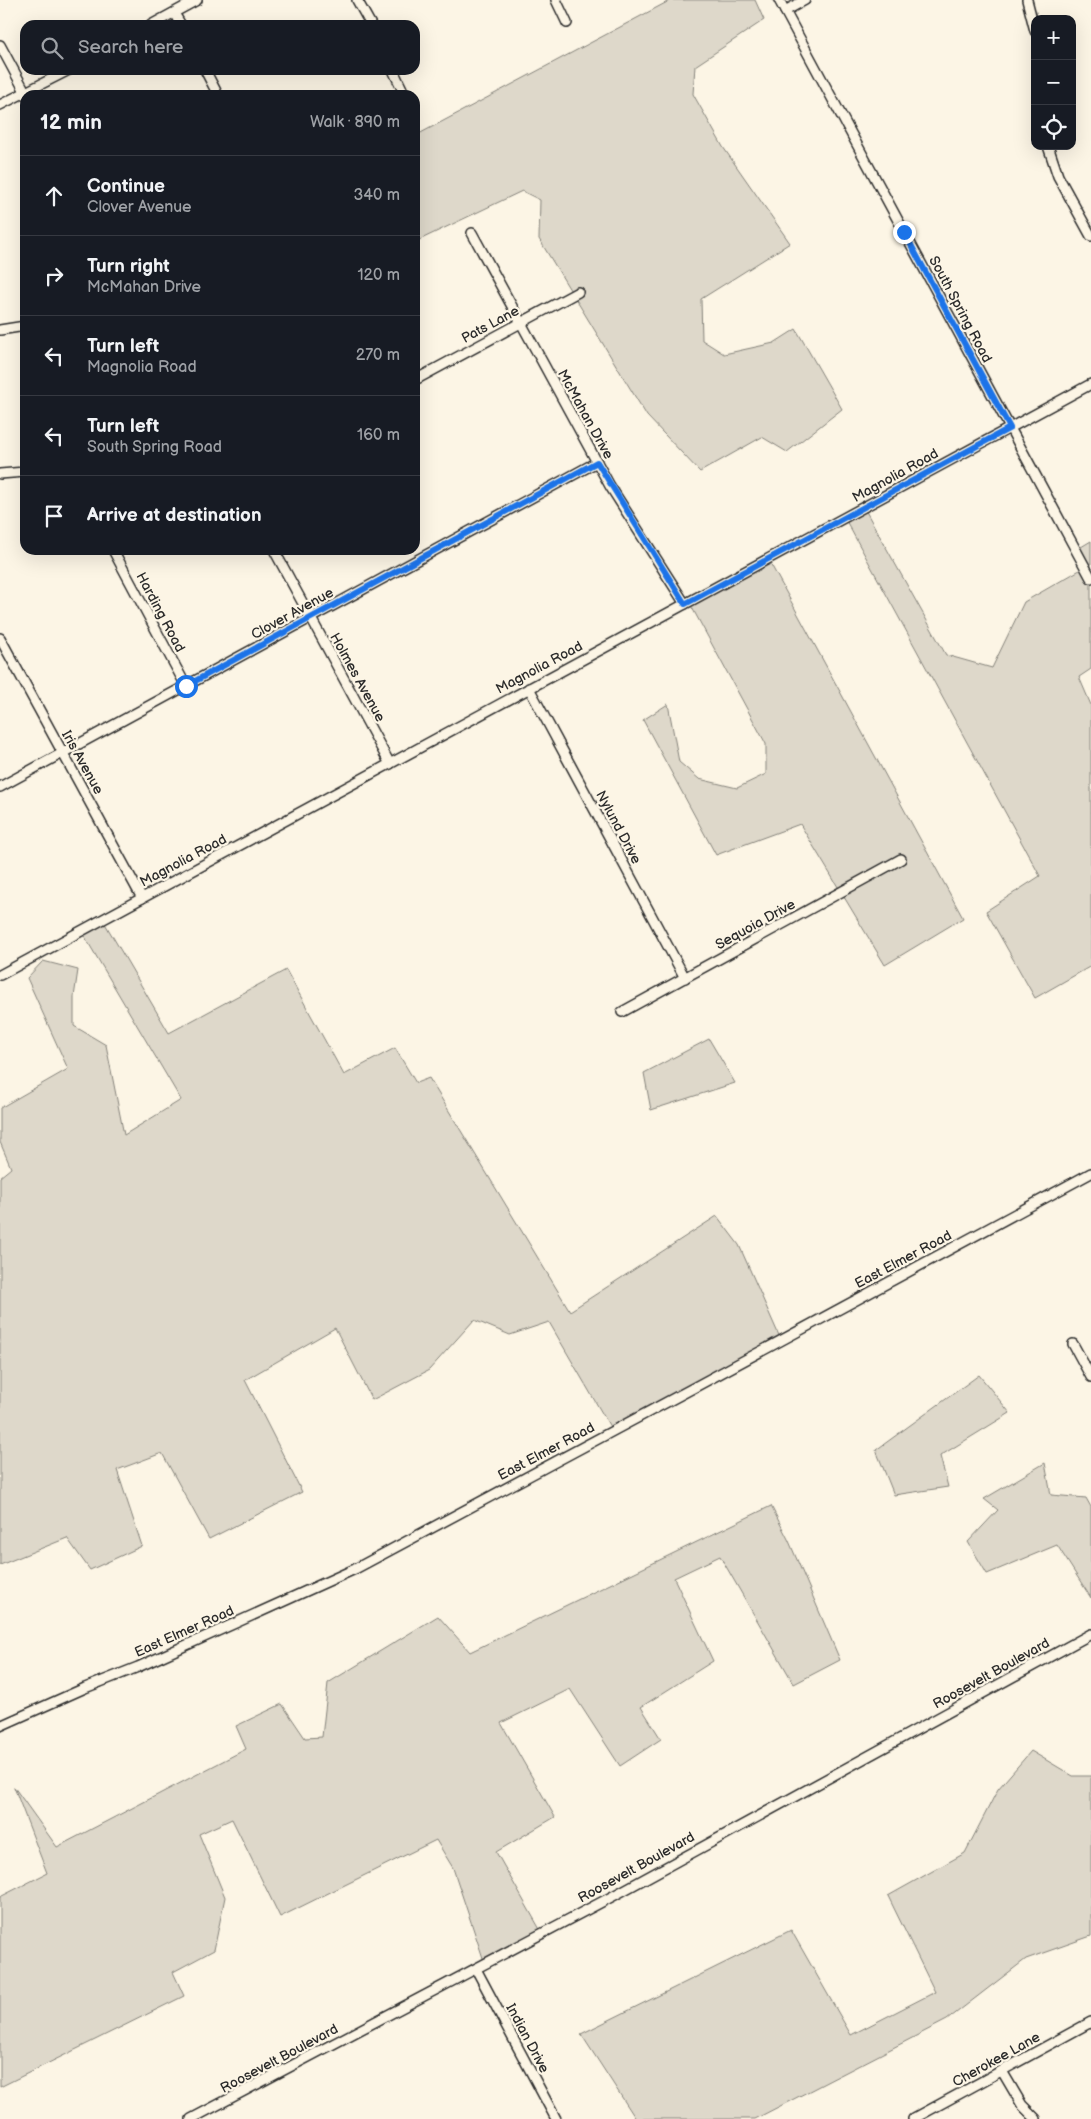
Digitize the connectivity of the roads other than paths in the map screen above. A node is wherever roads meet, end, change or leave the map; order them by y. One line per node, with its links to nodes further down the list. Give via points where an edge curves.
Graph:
1 (198, 0): 8 (street)
2 (357, 0): 12 (street)
3 (556, 0): 13 (street)
4 (779, 0): 7 (street, South Spring Road)
5 (805, 0): 7 (street)
6 (1027, 0): 9 (street)
7 (785, 11): 33 (street, South Spring Road)
8 (174, 13): 10 (street); 11 (street)
9 (1031, 16)
10 (161, 20)
11 (178, 20)
12 (368, 20)
13 (567, 23)
14 (0, 45): 18 (street)
15 (60, 75): 19 (street)
16 (208, 75): 20 (street)
17 (395, 75): 21 (street)
18 (24, 90)
19 (33, 90)
20 (215, 90)
21 (403, 90)
22 (20, 97): 23 (street)
23 (0, 105)
24 (1049, 150): 26 (street, via 1058,176)
25 (472, 233): 28 (street, McMahan Drive)
26 (1091, 236)
27 (578, 292): 28 (street, Pats Lane)
28 (520, 323): 31 (street, Pats Lane); 34 (street, McMahan Drive)
29 (20, 327): 30 (street)
30 (0, 330)
31 (420, 377)
32 (1091, 384): 33 (street, Magnolia Road)
33 (1010, 428): 39 (street, South Spring Road); 40 (street, Magnolia Road)
34 (597, 462): 40 (street, McMahan Drive); 41 (street, Clover Avenue)
35 (20, 472): 36 (street)
36 (0, 474)
37 (116, 555): 43 (street, Harding Road)
38 (277, 555): 41 (street, Holmes Avenue)
39 (1091, 578)
40 (685, 604): 44 (street, Magnolia Road)
41 (311, 618): 43 (street, Clover Avenue); 46 (street, Holmes Avenue)
42 (0, 638): 45 (street, Iris Avenue)
43 (186, 686): 45 (street, Clover Avenue)
44 (529, 688): 46 (street, Magnolia Road); 51 (street, Nylund Drive)
45 (62, 753): 47 (street, Clover Avenue); 49 (street, Iris Avenue)
46 (390, 764): 49 (street, Magnolia Road)
47 (0, 787)
48 (901, 859): 51 (street, Sequoia Drive)
49 (142, 898): 50 (street, Magnolia Road)
50 (0, 975)
51 (685, 978): 52 (street, Sequoia Drive)
52 (622, 1012)
53 (1091, 1173): 57 (street, East Elmer Road, via 355,1569)
54 (1073, 1344): 55 (street)
55 (1091, 1377)
56 (1091, 1634): 58 (street, Roosevelt Boulevard)
57 (0, 1726)
58 (476, 1969): 61 (street, Roosevelt Boulevard); 62 (street, Indian Drive)
59 (1091, 2022): 60 (street, Cherokee Lane)
60 (1002, 2071): 63 (street, Cherokee Lane); 64 (street, via 1022,2105)
61 (191, 2119)
62 (556, 2119)
63 (913, 2119)
64 (1036, 2119)

